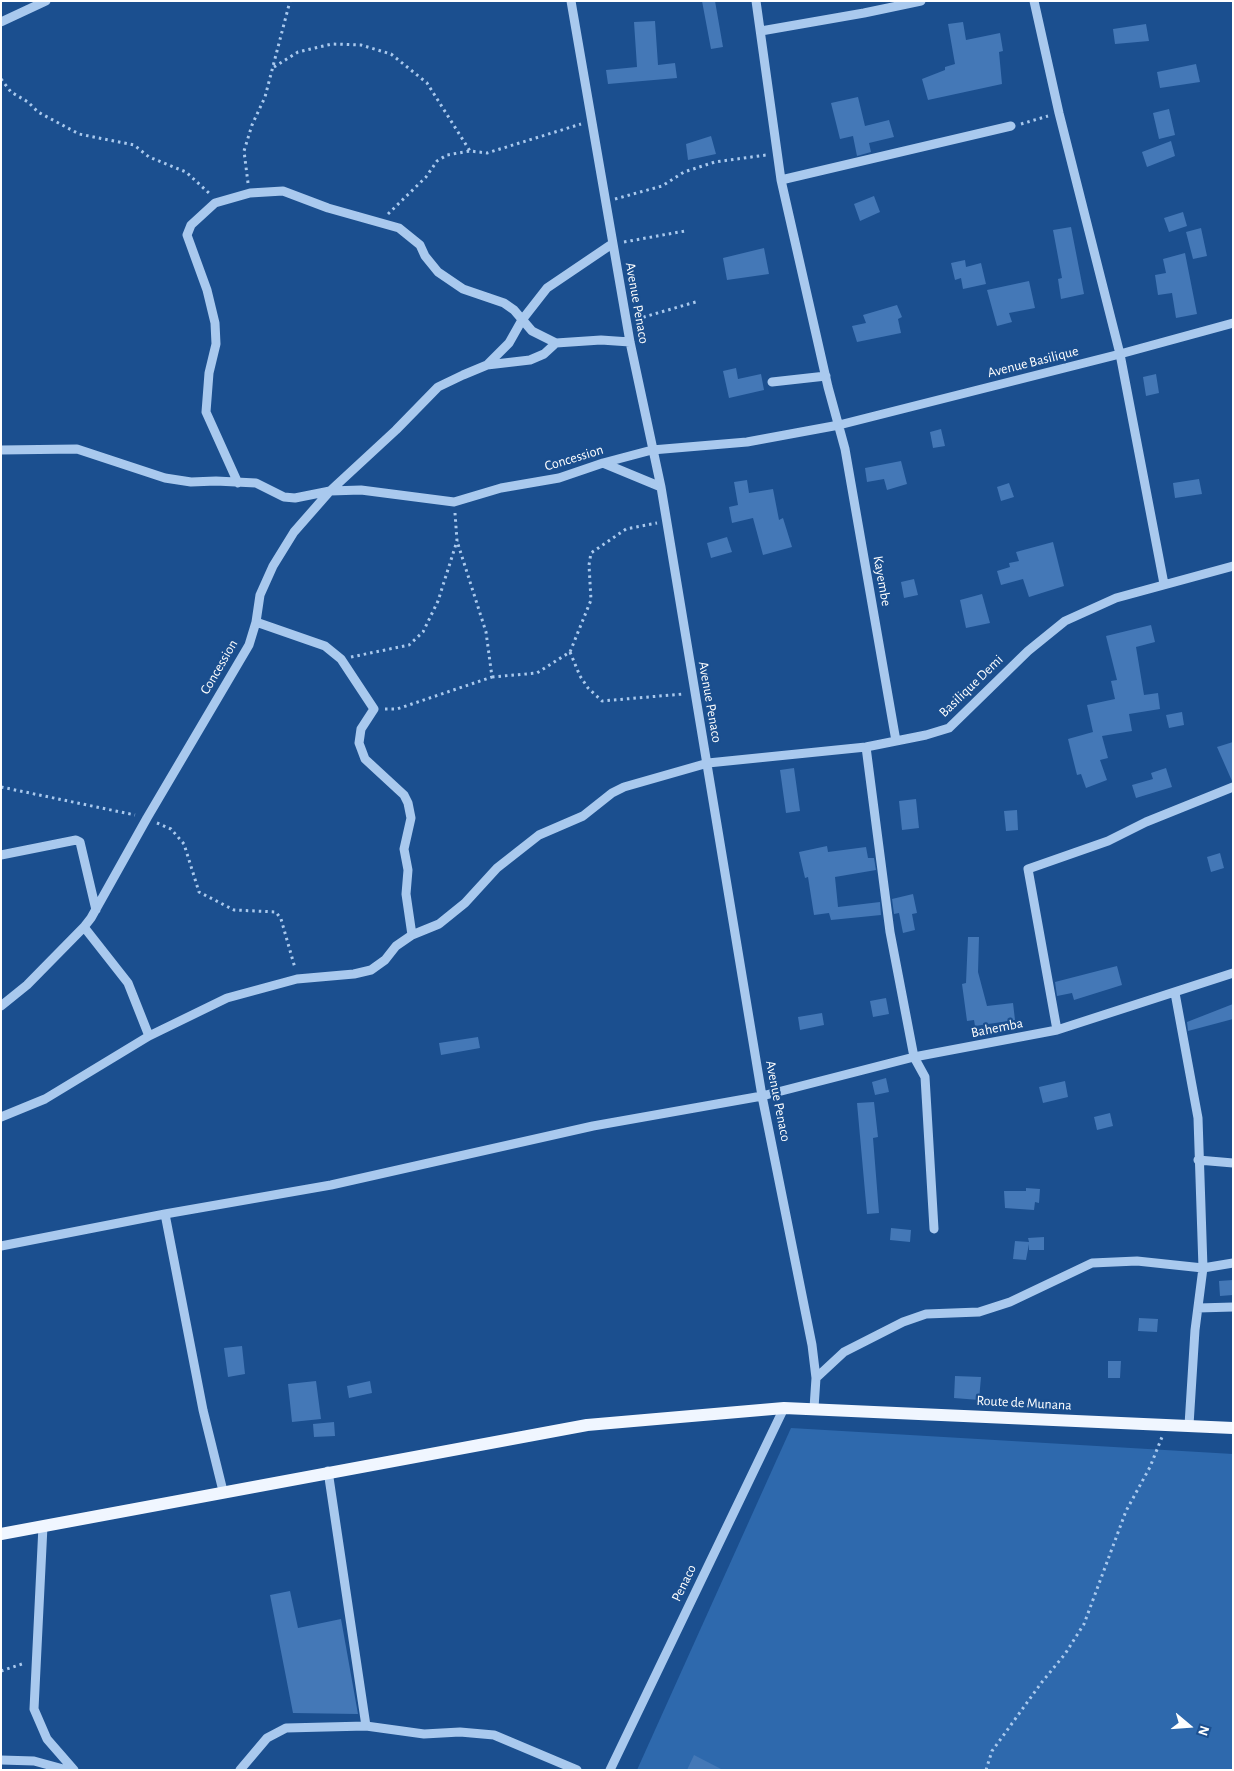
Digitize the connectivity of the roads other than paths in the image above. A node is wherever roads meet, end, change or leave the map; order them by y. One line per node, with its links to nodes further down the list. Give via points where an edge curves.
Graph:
1 (46, 1): 6 (street)
2 (570, 1): 10 (street, Avenue Penaco)
3 (756, 1): 7 (street, Kayembe)
4 (921, 1): 7 (street)
5 (1034, 1): 15 (street, via 1058,113)
6 (1, 22)
7 (761, 31): 9 (street, Kayembe)
8 (1011, 126): 9 (street)
9 (781, 180): 17 (street, Kayembe)
10 (612, 244): 11 (street, via 547,288); 13 (street, Avenue Penaco)
11 (522, 320): 14 (street, via 532,331); 16 (street, via 509,343); 23 (street, via 504,303 463,289 438,272 411,236 399,228 328,208 283,191 250,192 215,203 191,225 187,235 215,323 216,344 209,373 206,412)
12 (1233, 323): 15 (street, Avenue Basilique)
13 (630, 342): 14 (street); 21 (street, Avenue Penaco)
14 (556, 343): 16 (street, via 544,354 530,360)
15 (1120, 354): 19 (street, Avenue Basilique); 27 (street)
16 (487, 365): 25 (street, via 438,387)
17 (826, 376): 18 (street); 19 (street, Kayembe)
18 (772, 382)
19 (839, 425): 21 (street, Avenue Basilique, via 747,442); 29 (street, Kayembe)
20 (1, 450): 23 (street, via 76,450 165,478)
21 (652, 450): 22 (street, Concession); 24 (street, Avenue Penaco)
22 (603, 463): 24 (street); 25 (street, Concession, via 559,478 501,488 454,502 408,494)
23 (238, 483): 25 (street, via 256,483 284,497 295,498)
24 (661, 487): 31 (street, Avenue Penaco)
25 (330, 491): 28 (street, Concession, via 294,532 273,566 260,595)
26 (1233, 566): 27 (street, Basilique Demi)
27 (1164, 584): 29 (street, Basilique Demi, via 1116,598 1065,621 1028,651 949,728)
28 (256, 622): 34 (street, Concession, via 249,645); 36 (street, via 325,646 341,659 374,709 358,743 365,759 404,795 408,803 411,818 404,849)
29 (896, 741): 30 (street, Basilique Demi)
30 (866, 747): 31 (street, Basilique Demi); 42 (street, via 890,932)
31 (708, 763): 36 (street, Basilique Demi, via 624,787 583,816 539,834 497,868 465,903 439,924); 43 (street, Avenue Penaco)
32 (1233, 787): 40 (street, via 1108,841 1028,869)
33 (1, 855): 34 (street, via 76,840 80,842)
34 (96, 910): 35 (street, Concession)
35 (84, 927): 39 (street, Concession); 41 (street, via 128,983)
36 (412, 935): 41 (street, Basilique Demi, via 371,970 297,979 226,998)
37 (1233, 973): 38 (street, Bahemba)
38 (1175, 993): 40 (street, Bahemba); 45 (street, via 1198,1118)
39 (1, 1006)
40 (1057, 1030): 42 (street, Bahemba)
41 (149, 1036): 44 (street, Basilique Demi, via 45,1099)
42 (914, 1057): 43 (street, Bahemba); 48 (street, via 925,1077)
43 (762, 1096): 47 (street, Bahemba, via 593,1126 331,1185); 54 (street, Avenue Penaco)
44 (1, 1118)
45 (1198, 1160): 46 (street); 51 (street)
46 (1233, 1163)
47 (165, 1214): 49 (street, Bahemba); 60 (street, via 203,1410)
48 (934, 1229)
49 (1, 1246)
50 (1233, 1263): 51 (street)
51 (1202, 1268): 53 (street); 54 (street, via 1136,1261 1092,1263 979,1312 926,1314 903,1322 844,1352)
52 (1233, 1307): 53 (street)
53 (1198, 1308): 57 (street)
54 (816, 1378): 56 (street, Avenue Penaco)
55 (784, 1408): 56 (main road, Route de Munana); 59 (main road, Route de Munana, via 587,1425); 69 (street, Penaco)
56 (814, 1408): 57 (main road, Route de Munana)
57 (1189, 1425): 58 (main road, Route de Munana)
58 (1233, 1428)
59 (328, 1472): 60 (main road, Route de Munana); 63 (street)
60 (223, 1490): 61 (main road, Route de Munana)
61 (42, 1526): 62 (main road, Route de Munana); 66 (street, via 34,1709 46,1738)
62 (1, 1534)
63 (366, 1726): 67 (street, via 286,1728 267,1738); 68 (street, via 424,1734 460,1732 494,1735)
64 (1, 1760): 65 (street, via 34,1761)
65 (67, 1770)
66 (74, 1770)
67 (240, 1770)
68 (577, 1770)
69 (610, 1770)

